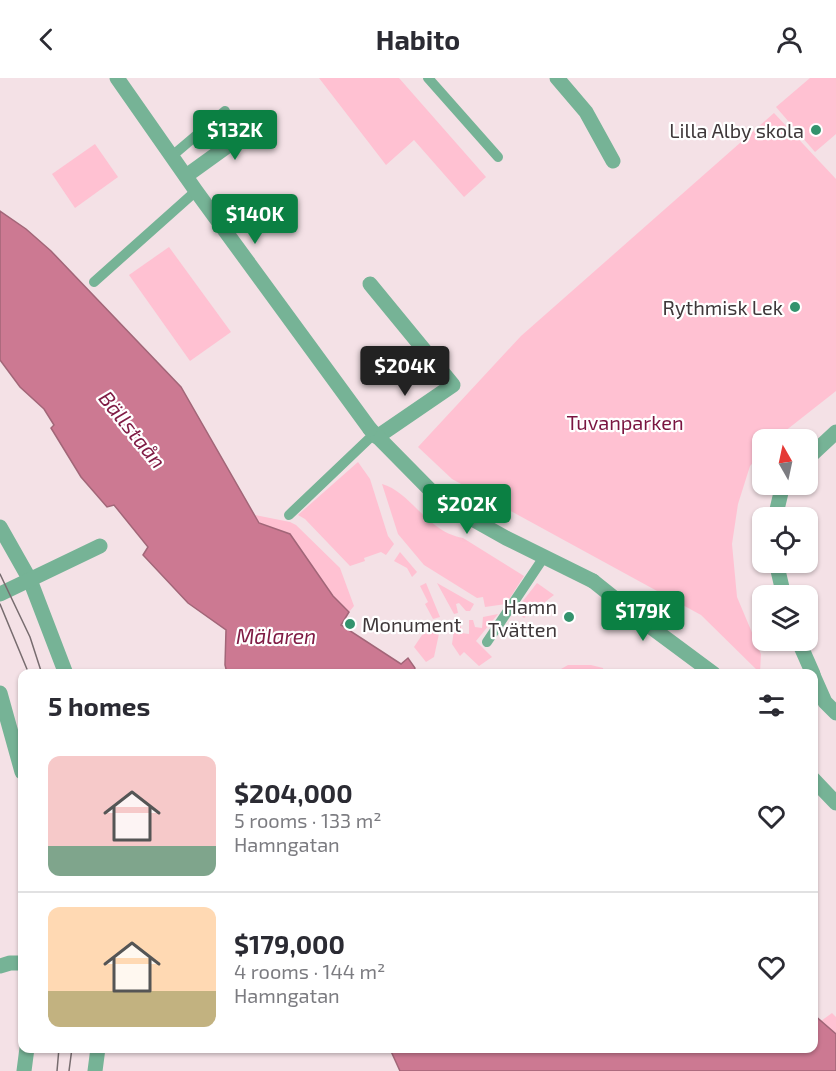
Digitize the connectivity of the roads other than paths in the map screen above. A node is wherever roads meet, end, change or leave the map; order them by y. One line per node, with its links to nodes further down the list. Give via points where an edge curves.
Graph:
1 (117, 78): 6 (street)
2 (428, 78): 7 (lane)
3 (557, 78): 8 (street, via 586,112)
4 (225, 111): 6 (lane)
5 (265, 120): 9 (street)
6 (172, 156): 9 (street)
7 (498, 157)
8 (614, 161)
9 (186, 176): 10 (street)
10 (196, 191): 11 (lane); 14 (street)
11 (94, 282)
12 (370, 285): 14 (street, via 453,385)
13 (836, 432): 15 (street)
14 (374, 433): 16 (lane); 19 (street, via 442,502)
15 (818, 449)
16 (289, 515)
17 (0, 527): 20 (street)
18 (100, 546): 20 (street)
19 (544, 557): 22 (lane); 25 (street, via 593,581)
20 (30, 580): 21 (street); 24 (street)
21 (0, 594)
22 (487, 642)
23 (803, 651): 26 (street)
24 (64, 669)
25 (707, 669)
26 (811, 669)
27 (818, 686): 29 (street, via 825,702)
28 (0, 693): 30 (street)
29 (836, 713)
30 (18, 758)
31 (818, 784): 32 (street)
32 (836, 803)
33 (18, 963): 34 (street)
34 (0, 966)
35 (26, 1053): 37 (street)
36 (97, 1053): 38 (street)
37 (24, 1071)
38 (95, 1071)

